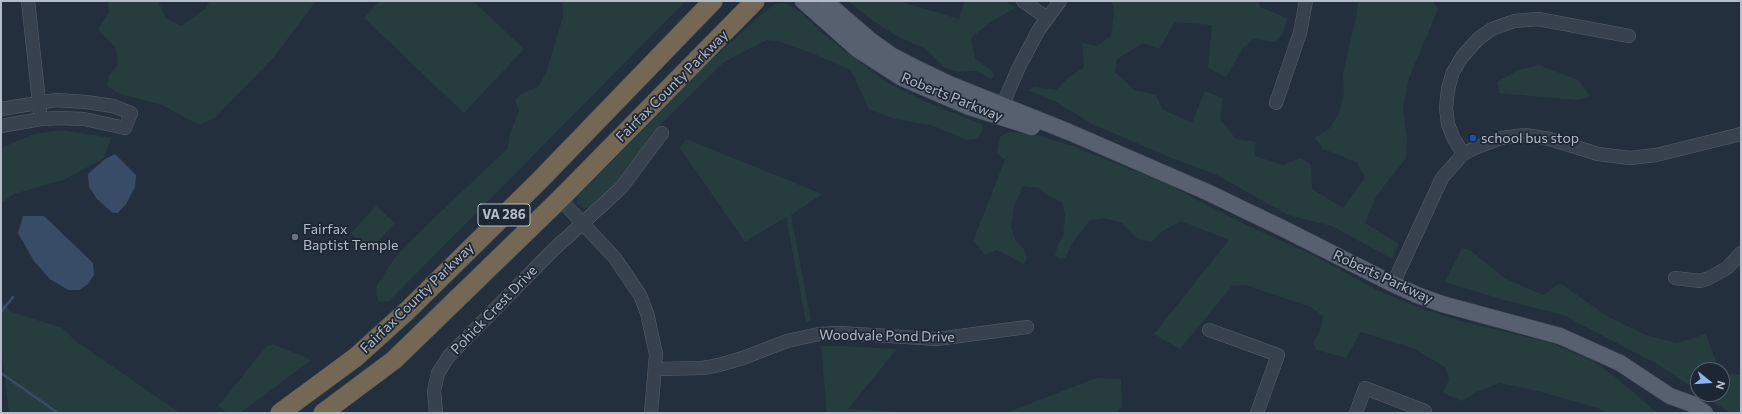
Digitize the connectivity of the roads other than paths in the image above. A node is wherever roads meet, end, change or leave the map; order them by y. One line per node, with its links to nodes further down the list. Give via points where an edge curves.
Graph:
1 (28, 1): 11 (street)
2 (713, 1): 30 (highway, Fairfax County Parkway / VA 286, via 540,180 407,311 356,357)
3 (755, 1): 20 (highway, Fairfax County Parkway / VA 286)
4 (803, 1): 14 (main road, Roberts Parkway, via 857,49 884,68 924,89)
5 (825, 1): 14 (main road, Roberts Parkway, via 846,21 891,55)
6 (1023, 1): 9 (street)
7 (1060, 1): 9 (street)
8 (1306, 1): 12 (street, via 1300,33)
9 (1047, 18): 14 (street, via 1019,66)
10 (1629, 36): 19 (street, via 1538,19 1514,21 1492,29 1478,39 1453,72 1448,89 1448,124)
11 (38, 102): 13 (street); 15 (street); 15 (street, via 86,102 113,106 131,113 124,128 84,119)
12 (1276, 103)
13 (1, 109)
14 (999, 111): 24 (main road, Roberts Parkway, via 1069,132 1207,192)
15 (41, 119): 16 (street)
16 (1, 126)
17 (662, 133): 21 (street, Pohick Crest Drive, via 621,188)
18 (1740, 139): 19 (street, via 1633,158 1598,154 1550,139 1525,135 1490,141)
19 (1464, 154): 24 (street, via 1452,165 1436,188)
20 (560, 199): 21 (street); 31 (highway, Fairfax County Parkway / VA 286, via 394,360)
21 (583, 222): 27 (street, via 615,258 640,295 656,354); 32 (street, Pohick Crest Drive, via 449,356 438,373 434,391)
22 (1741, 253): 23 (street, via 1727,268 1709,278 1700,281)
23 (1675, 278)
24 (1392, 284): 28 (main road, Roberts Parkway, via 1442,304 1560,336 1620,363)
25 (1027, 327): 27 (street, Woodvale Pond Drive, via 937,339 820,334 787,341 720,365)
26 (1209, 330): 34 (street, via 1278,355)
27 (656, 369): 33 (street)
28 (1670, 396): 36 (main road); 37 (main road, Roberts Parkway, via 1692,404)
29 (1425, 411): 35 (street, via 1365,388)
30 (280, 413)
31 (323, 413)
32 (436, 413)
33 (651, 413)
34 (1257, 413)
35 (1356, 413)
36 (1678, 413)
37 (1705, 413)

